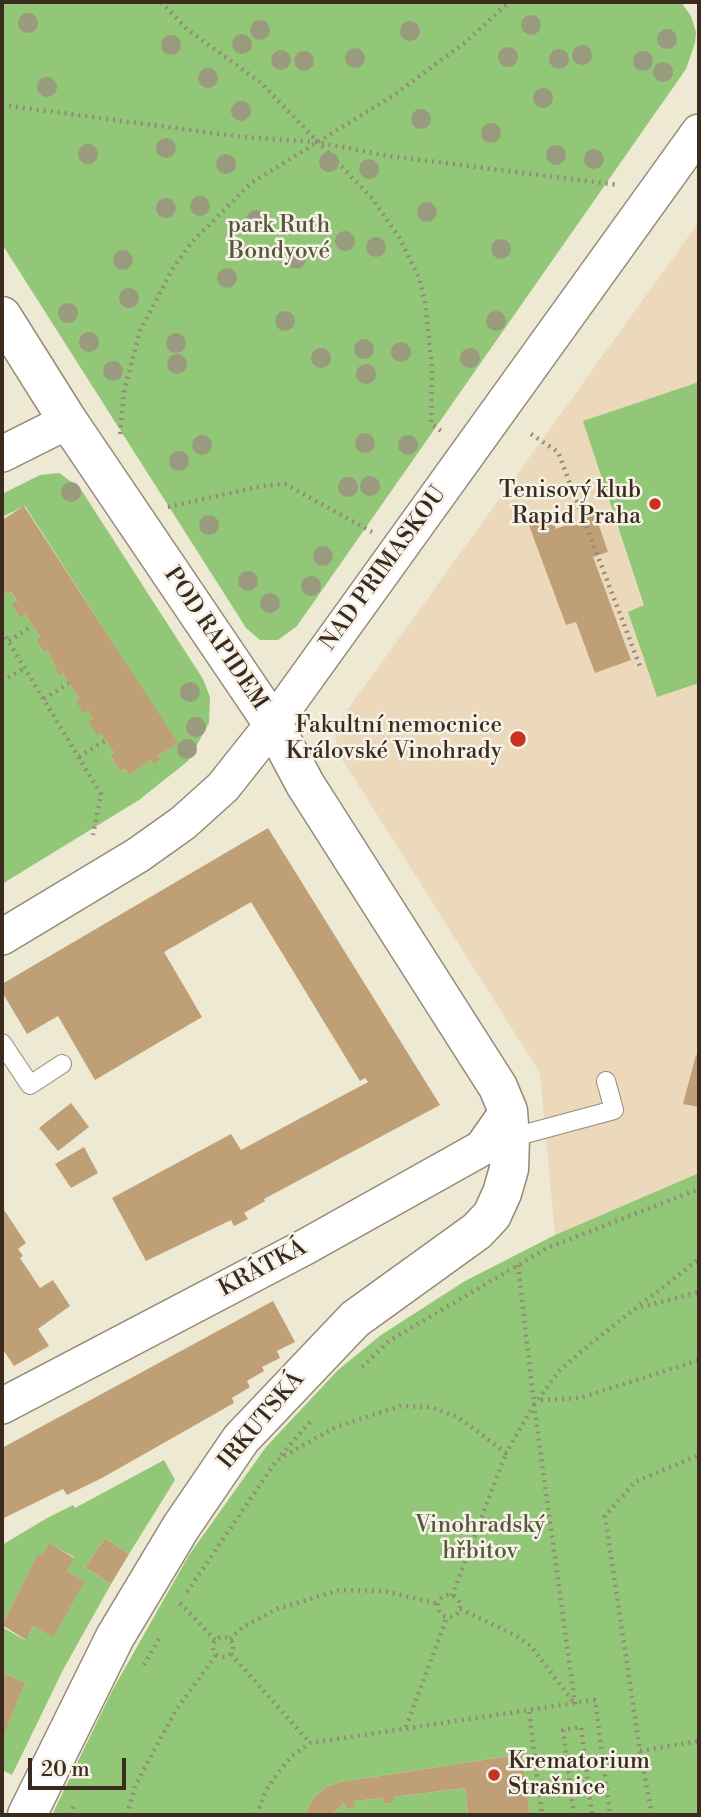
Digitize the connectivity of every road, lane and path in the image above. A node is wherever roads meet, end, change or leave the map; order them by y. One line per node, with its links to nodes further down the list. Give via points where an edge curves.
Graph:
1 (161, 2): 5 (path, via 188,30 260,82)
2 (509, 2): 5 (path, via 413,81)
3 (2, 105): 5 (path, via 243,137)
4 (699, 132): 11 (street, NAD PRIMASKOU)
5 (317, 142): 6 (path, via 389,156); 10 (path, via 250,183 173,268 140,331 124,391); 11 (path, via 371,197 400,237 425,300 432,368 431,424)
6 (620, 185)
7 (2, 316): 8 (street, POD RAPIDEM)
8 (68, 421): 12 (street); 13 (street, POD RAPIDEM)
9 (531, 434): 19 (path, via 558,452)
10 (120, 446)
11 (470, 450): 23 (street, NAD PRIMASKOU)
12 (2, 454)
13 (137, 522): 14 (path, via 167,507 285,484); 23 (street, POD RAPIDEM)
14 (373, 533)
15 (32, 626): 17 (path)
16 (2, 631): 17 (path)
17 (9, 641): 18 (path)
18 (25, 668): 20 (path); 22 (path)
19 (641, 669)
20 (2, 681)
21 (69, 683): 22 (path)
22 (44, 699): 25 (path)
23 (273, 724): 27 (street, NAD PRIMASKOU, via 223,787 183,823); 31 (street, POD RAPIDEM, via 305,784 498,1087)
24 (106, 740): 25 (path)
25 (79, 757): 26 (path, via 101,794)
26 (93, 835)
27 (2, 937)
28 (2, 1043): 29 (lane, via 30,1085)
29 (62, 1064)
30 (606, 1081): 31 (lane, via 614,1110)
31 (509, 1124): 41 (street, KRÁTKÁ, via 482,1147 305,1247); 65 (street, IRKUTSKÁ, via 509,1169 492,1215 355,1319 241,1439 115,1637)
32 (699, 1189): 34 (path, via 557,1244)
33 (699, 1259): 36 (path)
34 (518, 1265): 38 (path, via 389,1341); 40 (path)
35 (699, 1292): 36 (path)
36 (640, 1307): 39 (path, via 559,1371)
37 (699, 1360): 39 (path, via 580,1398)
38 (354, 1376)
39 (541, 1400): 40 (path)
40 (534, 1405): 43 (path); 58 (path)
41 (2, 1406)
42 (319, 1412): 45 (path)
43 (506, 1453): 45 (path, via 458,1417 414,1406 336,1427); 46 (path)
44 (699, 1455): 63 (path, via 635,1482 605,1516)
45 (277, 1460): 47 (path)
46 (452, 1596): 48 (path); 49 (path)
47 (180, 1603): 50 (path); 54 (path)
48 (439, 1604): 51 (path); 53 (path, via 384,1591 340,1590 277,1609)
49 (460, 1609): 51 (path); 58 (path, via 531,1646)
50 (173, 1614)
51 (447, 1617): 60 (path)
52 (160, 1637): 57 (path)
53 (230, 1639): 54 (path); 55 (path)
54 (215, 1640): 56 (path)
55 (231, 1654): 56 (path); 62 (path)
56 (216, 1655): 67 (path, via 176,1710 135,1786)
57 (140, 1672)
58 (575, 1704): 59 (path); 72 (path, via 595,1700)
59 (529, 1712): 60 (path); 69 (path)
60 (406, 1727): 62 (path)
61 (699, 1741): 63 (path)
62 (310, 1743): 68 (path, via 277,1774)
63 (640, 1751): 73 (path)
64 (79, 1796): 66 (path)
65 (27, 1815)
66 (71, 1815)
67 (127, 1815)
68 (257, 1815)
69 (542, 1815)
70 (574, 1815): 71 (path, via 563,1730 581,1727)
71 (592, 1815)
72 (610, 1815)
73 (652, 1815)

